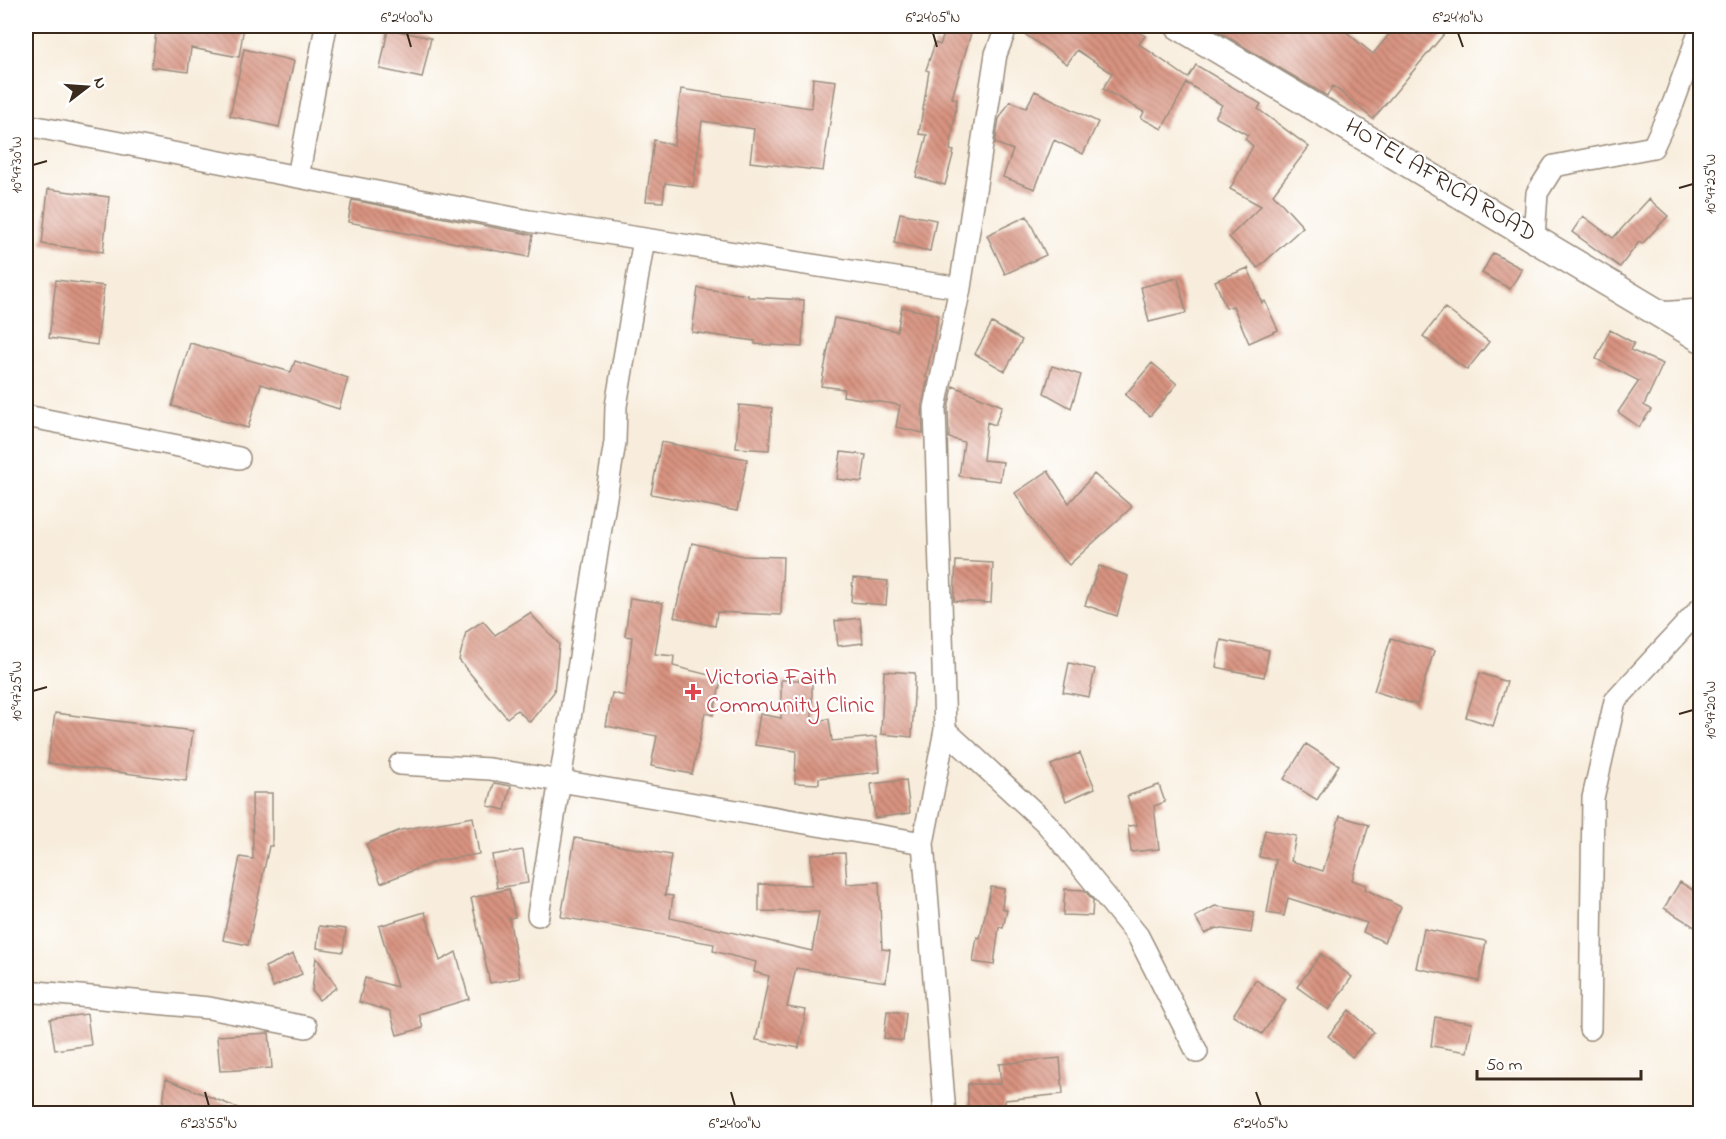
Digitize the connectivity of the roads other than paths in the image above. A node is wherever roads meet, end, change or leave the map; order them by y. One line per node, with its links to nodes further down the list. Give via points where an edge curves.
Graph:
1 (326, 26): 6 (street)
2 (1007, 26): 9 (street, via 996,54)
3 (1179, 26): 7 (street, HOTEL AFRICA ROAD)
4 (1701, 30): 7 (street, via 1653,147 1554,166 1537,193)
5 (26, 125): 6 (street)
6 (298, 177): 8 (street)
7 (1534, 237): 11 (street, HOTEL AFRICA ROAD)
8 (644, 239): 9 (street); 18 (street)
9 (960, 288): 16 (street, via 934,408)
10 (1701, 310): 11 (street)
11 (1659, 313): 12 (street, HOTEL AFRICA ROAD)
12 (1701, 339)
13 (26, 416): 14 (street)
14 (239, 458)
15 (1701, 609): 23 (street, via 1615,701 1593,798)
16 (945, 730): 19 (street); 24 (street, via 1046,823 1138,936)
17 (400, 764): 18 (street, via 490,769)
18 (561, 783): 19 (street); 20 (street)
19 (923, 843): 25 (street)
20 (538, 915)
21 (26, 991): 22 (street, via 209,1008)
22 (306, 1027)
23 (1590, 1029)
24 (1197, 1052)
25 (945, 1113)

